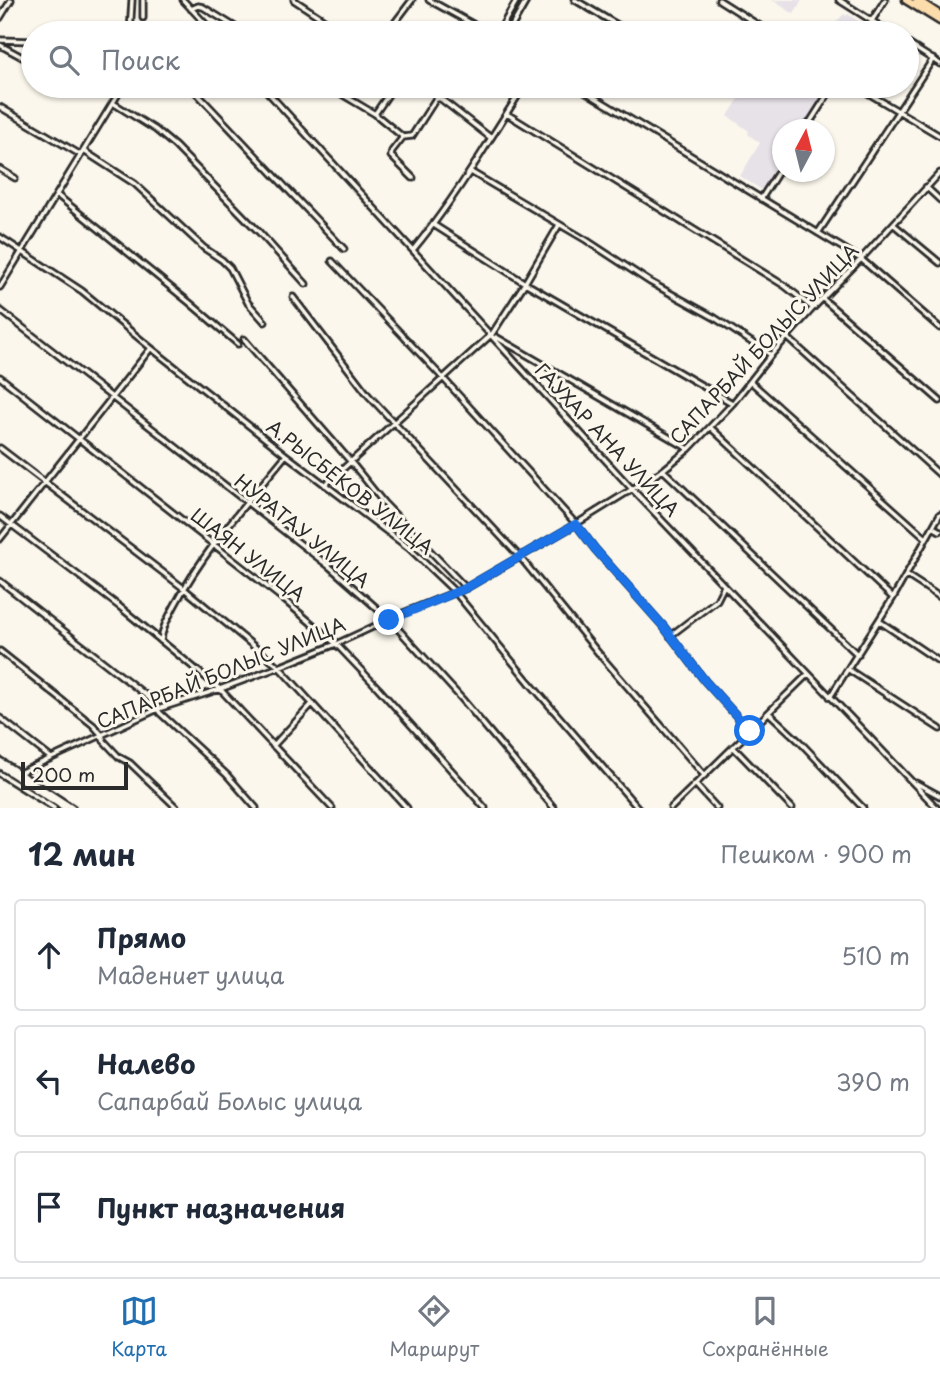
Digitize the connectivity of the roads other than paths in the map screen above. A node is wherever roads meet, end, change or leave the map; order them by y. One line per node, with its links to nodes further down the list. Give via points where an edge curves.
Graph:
1 (11, 0): 19 (street)
2 (132, 0): 21 (street)
3 (143, 0): 20 (street)
4 (183, 0): 16 (street)
5 (294, 0): 24 (street)
6 (412, 0): 25 (street)
7 (429, 0): 26 (street)
8 (517, 0): 27 (street)
9 (527, 0): 28 (street)
10 (575, 0): 29 (street)
11 (719, 0): 30 (street)
12 (839, 0): 31 (street)
13 (885, 0): 31 (street)
14 (906, 0): 17 (main road)
15 (919, 0): 17 (main road)
16 (191, 9): 22 (street); 23 (street, via 203,7)
17 (930, 10): 18 (main road); 32 (main road)
18 (940, 15)
19 (0, 18)
20 (143, 18)
21 (131, 21)
22 (202, 21)
23 (226, 21)
24 (326, 21)
25 (396, 21)
26 (467, 21)
27 (505, 21)
28 (515, 21)
29 (611, 21)
30 (752, 21)
31 (872, 21)
32 (940, 21)
33 (0, 40): 34 (street)
34 (21, 41)
35 (0, 45): 37 (street)
36 (919, 50): 38 (street)
37 (21, 56)
38 (933, 59): 39 (street); 40 (street)
39 (940, 64)
40 (919, 80)
41 (116, 98): 51 (street)
42 (201, 98): 76 (street)
43 (273, 98): 78 (street, ГАУХАР АНА УЛИЦА)
44 (348, 98): 54 (street)
45 (386, 98): 54 (street)
46 (516, 98): 55 (street)
47 (596, 98): 69 (street)
48 (825, 98): 56 (street)
49 (876, 98): 53 (street)
50 (907, 98): 53 (street)
51 (113, 103): 60 (street); 83 (street, via 175,146)
52 (0, 107): 60 (street)
53 (898, 111): 57 (street); 74 (street)
54 (375, 114): 58 (street)
55 (507, 114): 59 (street); 87 (street, via 785,286)
56 (812, 119)
57 (940, 136)
58 (403, 137): 59 (street, via 412,136 435,100 441,99); 65 (street, via 391,156)
59 (491, 138): 62 (street)
60 (82, 153): 68 (street); 89 (street, via 135,184 222,260)
61 (0, 169): 64 (street)
62 (471, 172): 72 (street); 73 (street)
63 (940, 173): 67 (street, САПАРБАЙ БОЛЫС УЛИЦА)
64 (15, 178)
65 (413, 178)
66 (772, 182): 69 (street)
67 (926, 187): 70 (street); 71 (street, САПАРБАЙ БОЛЫС УЛИЦА)
68 (57, 195): 77 (street); 94 (street)
69 (761, 199): 74 (street)
70 (940, 200)
71 (894, 224): 79 (street, САПАРБАЙ БОЛЫС УЛИЦА); 81 (street)
72 (434, 225): 78 (street); 82 (street)
73 (559, 225): 82 (street); 96 (street)
74 (818, 233): 79 (street)
75 (0, 237): 77 (street, А.РЫСБЕКОВ УЛИЦА)
76 (344, 249)
77 (22, 250): 84 (street); 95 (street, А.РЫСБЕКОВ УЛИЦА, via 82,291)
78 (413, 250): 91 (street, ГАУХАР АНА УЛИЦА)
79 (862, 259): 86 (street, САПАРБАЙ БОЛЫС УЛИЦА); 90 (street)
80 (332, 261): 98 (street)
81 (940, 263)
82 (526, 283): 91 (street); 102 (street)
83 (306, 284)
84 (0, 287)
85 (293, 296): 103 (street)
86 (822, 298): 87 (street, САПАРБАЙ БОЛЫС УЛИЦА); 101 (street)
87 (813, 308): 92 (street, САПАРБАЙ БОЛЫС УЛИЦА)
88 (0, 310): 100 (street, НУРАТАУ УЛИЦА)
89 (265, 322)
90 (940, 328)
91 (492, 334): 98 (street); 107 (street); 114 (street, ГАУХАР АНА УЛИЦА)
92 (787, 338): 96 (street, САПАРБАЙ БОЛЫС УЛИЦА); 111 (street)
93 (244, 340): 109 (street)
94 (238, 344)
95 (150, 348): 100 (street); 108 (street, А.РЫСБЕКОВ УЛИЦА)
96 (771, 355): 99 (street, САПАРБАЙ БОЛЫС УЛИЦА)
97 (0, 377): 105 (street, ШАЯН УЛИЦА)
98 (443, 378): 103 (street); 118 (street)
99 (751, 382): 102 (street, САПАРБАЙ БОЛЫС УЛИЦА); 122 (street)
100 (112, 398): 105 (street); 115 (street, НУРАТАУ УЛИЦА)
101 (940, 401)
102 (733, 403): 104 (street, САПАРБАЙ БОЛЫС УЛИЦА)
103 (394, 423): 109 (street); 125 (street)
104 (710, 427): 107 (street, САПАРБАЙ БОЛЫС УЛИЦА); 133 (street)
105 (80, 440): 112 (street); 124 (street, ШАЯН УЛИЦА)
106 (0, 448): 112 (street)
107 (689, 449): 110 (street, САПАРБАЙ БОЛЫС УЛИЦА)
108 (286, 455): 113 (street, А.РЫСБЕКОВ УЛИЦА); 115 (street)
109 (351, 462): 113 (street); 129 (street)
110 (663, 470): 114 (street, САПАРБАЙ БОЛЫС УЛИЦА); 140 (street)
111 (940, 475)
112 (46, 482): 119 (street); 130 (street)
113 (325, 485): 131 (street, А.РЫСБЕКОВ УЛИЦА, via 410,549)
114 (632, 489): 118 (street, САПАРБАЙ БОЛЫС УЛИЦА); 128 (street, ГАУХАР АНА УЛИЦА)
115 (247, 503): 124 (street); 134 (street, НУРАТАУ УЛИЦА)
116 (940, 514): 120 (street)
117 (0, 516): 119 (street)
118 (576, 524): 125 (street, САПАРБАЙ БОЛЫС УЛИЦА); 136 (street)
119 (11, 525): 123 (street); 137 (street)
120 (933, 527): 121 (street); 122 (street)
121 (940, 531)
122 (926, 538): 126 (street)
123 (0, 539)
124 (214, 545): 130 (street); 138 (street, ШАЯН УЛИЦА)
125 (520, 557): 129 (street, САПАРБАЙ БОЛЫС УЛИЦА); 160 (street)
126 (905, 575): 132 (street); 133 (street)
127 (0, 581): 148 (street)
128 (724, 586): 136 (street, via 717,600); 144 (street, ГАУХАР АНА УЛИЦА)
129 (466, 588): 131 (street, САПАРБАЙ БОЛЫС УЛИЦА)
130 (184, 589): 137 (street); 142 (street)
131 (455, 592): 134 (street, САПАРБАЙ БОЛЫС УЛИЦА); 174 (street, А.РЫСБЕКОВ УЛИЦА)
132 (940, 597)
133 (893, 598): 135 (street)
134 (389, 620): 138 (street, САПАРБАЙ БОЛЫС УЛИЦА); 173 (street, НУРАТАУ УЛИЦА)
135 (879, 621): 140 (street); 141 (street)
136 (670, 636): 152 (street)
137 (161, 641): 145 (street)
138 (336, 645): 142 (street, САПАРБАЙ БОЛЫС УЛИЦА); 172 (street, ШАЯН УЛИЦА)
139 (0, 651): 153 (street)
140 (858, 655): 143 (street)
141 (940, 662)
142 (279, 667): 145 (street, САПАРБАЙ БОЛЫС УЛИЦА); 147 (street)
143 (849, 670): 146 (street); 151 (street)
144 (808, 674): 146 (street, ГАУХАР АНА УЛИЦА); 149 (street)
145 (220, 689): 148 (street, САПАРБАЙ БОЛЫС УЛИЦА); 154 (street)
146 (830, 697): 161 (street, ГАУХАР АНА УЛИЦА)
147 (312, 704): 154 (street); 171 (street)
148 (158, 709): 153 (street, САПАРБАЙ БОЛЫС УЛИЦА); 169 (street)
149 (769, 713): 152 (street); 178 (street)
150 (0, 718): 156 (street)
151 (940, 729)
152 (750, 731): 155 (street)
153 (102, 735): 156 (street, САПАРБАЙ БОЛЫС УЛИЦА); 168 (street)
154 (273, 747): 170 (street)
155 (733, 747): 160 (street); 177 (street)
156 (51, 758): 158 (street, САПАРБАЙ БОЛЫС УЛИЦА)
157 (0, 763): 158 (main road); 166 (main road)
158 (19, 773): 167 (main road)
159 (0, 774): 165 (street)
160 (704, 775): 162 (street)
161 (911, 780): 163 (street); 164 (street, ГАУХАР АНА УЛИЦА)
162 (695, 784): 175 (street); 176 (street)
163 (940, 796)
164 (933, 803): 179 (street); 180 (street, ГАУХАР АНА УЛИЦА)
165 (54, 808)
166 (65, 808)
167 (72, 808)
168 (177, 808)
169 (256, 808)
170 (332, 808)
171 (407, 808)
172 (485, 808)
173 (554, 808)
174 (638, 808)
175 (671, 808)
176 (717, 808)
177 (792, 808)
178 (863, 808)
179 (929, 808)
180 (937, 808)

